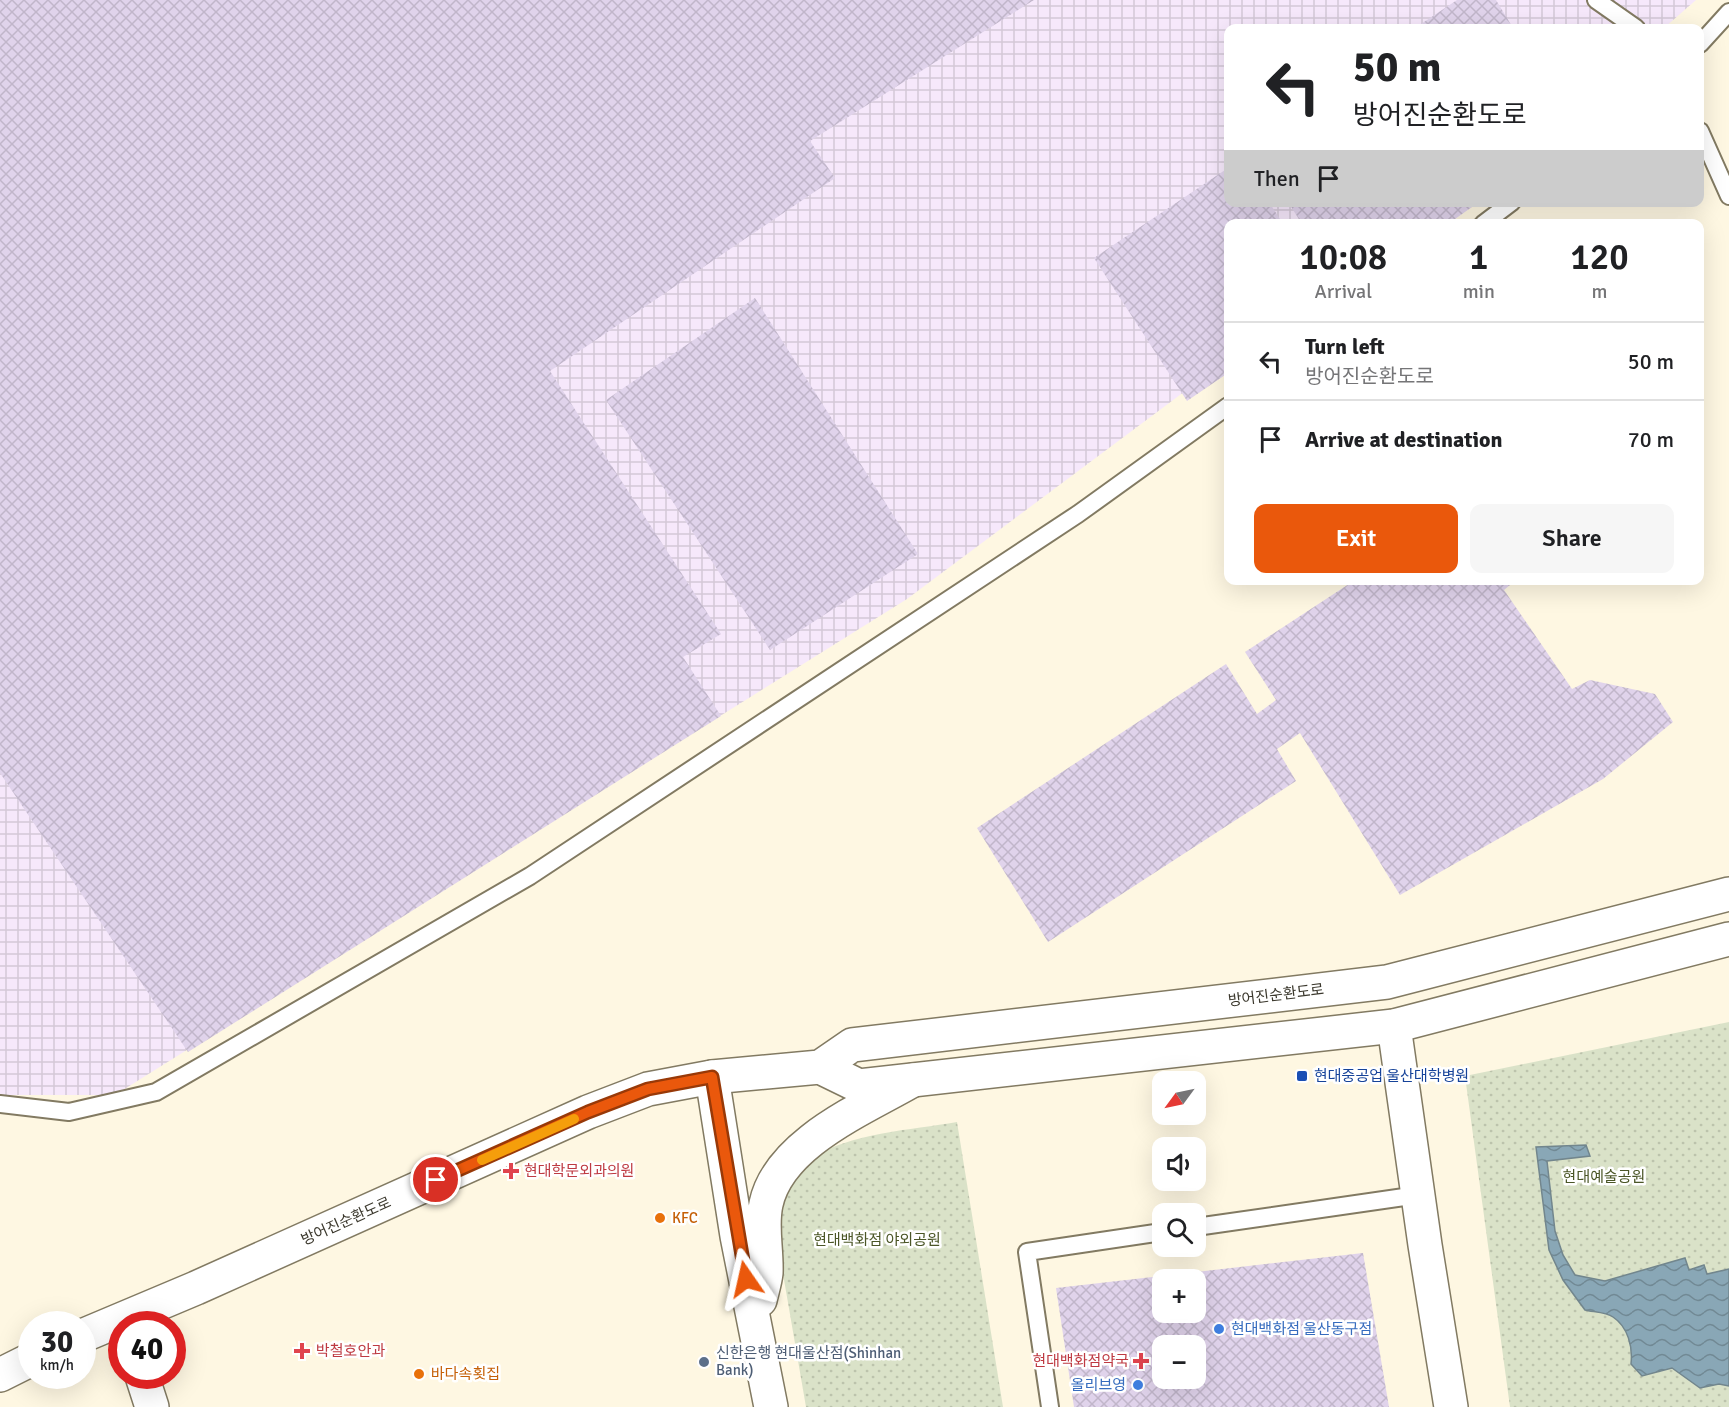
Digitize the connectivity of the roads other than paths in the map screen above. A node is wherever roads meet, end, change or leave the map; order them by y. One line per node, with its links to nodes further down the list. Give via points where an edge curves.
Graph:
1 (1596, 0): 3 (lane)
2 (1729, 12): 4 (lane)
3 (1630, 24)
4 (1704, 40)
5 (1704, 140): 6 (lane)
6 (1729, 196)
7 (1505, 207): 8 (lane)
8 (1490, 219)
9 (1224, 409): 16 (lane, via 1078,514 530,876 156,1092 69,1112)
10 (1729, 894): 13 (main road, 방어진순환도로, via 1387,982 852,1045)
11 (1729, 939): 12 (main road)
12 (1394, 1026): 15 (main road); 17 (main road)
13 (820, 1066): 14 (main road, 방어진순환도로); 15 (main road, via 859,1086)
14 (712, 1077): 20 (main road, 방어진순환도로, via 648,1089 588,1112); 21 (main road)
15 (913, 1080): 21 (main road, via 817,1135 781,1168 765,1205 766,1274)
16 (0, 1104)
17 (1418, 1195): 18 (lane); 28 (main road)
18 (1206, 1226)
19 (1152, 1233): 27 (lane, via 1027,1252)
20 (147, 1311)
21 (754, 1322): 26 (main road)
22 (18, 1366): 23 (main road)
23 (0, 1375)
24 (146, 1389): 25 (main road)
25 (152, 1407)
26 (771, 1407)
27 (1050, 1407)
28 (1451, 1407)

